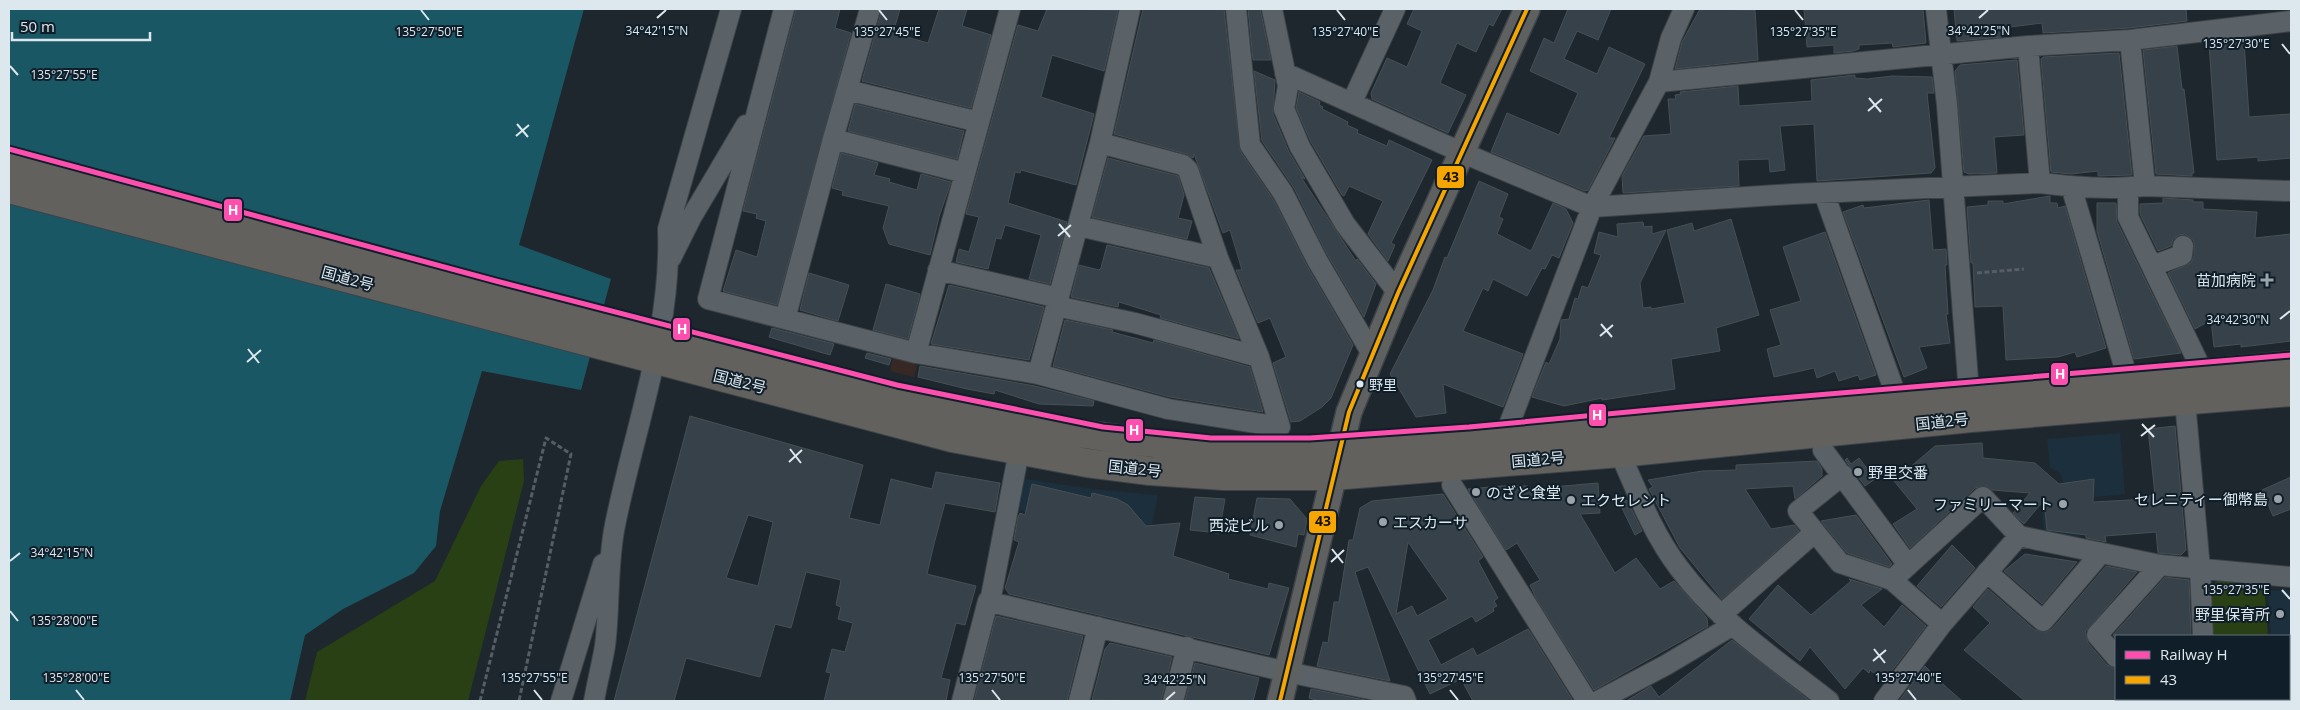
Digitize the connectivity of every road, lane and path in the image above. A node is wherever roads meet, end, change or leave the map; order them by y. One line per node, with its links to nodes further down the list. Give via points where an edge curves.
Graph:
1 (731, 9): 38 (street, via 668,229)
2 (784, 9): 20 (street)
3 (870, 9): 18 (street)
4 (1010, 9): 21 (street)
5 (1130, 9): 23 (street)
6 (1236, 9): 48 (street, via 1250,145 1283,193 1317,260)
7 (1272, 9): 16 (street)
8 (1396, 9): 19 (street)
9 (1527, 9): 24 (main road)
10 (1684, 9): 17 (street)
11 (1936, 9): 15 (street)
12 (2291, 21): 13 (street)
13 (2130, 40): 14 (street); 30 (street)
14 (2028, 46): 15 (street); 27 (street)
15 (1942, 56): 17 (street); 28 (street)
16 (1285, 73): 19 (street); 43 (street, via 1288,86 1284,109 1300,147 1345,224)
17 (1659, 82): 34 (street)
18 (847, 90): 21 (street); 22 (street)
19 (1352, 102): 24 (street)
20 (758, 106): 38 (street, via 691,218); 45 (street, via 708,299)
21 (979, 122): 26 (street)
22 (833, 139): 26 (street); 45 (street)
23 (1100, 142): 35 (street); 37 (street, via 1183,165 1188,170)
24 (1463, 153): 34 (street); 43 (main road)
25 (9, 167): 46 (highway, 国道2号)
26 (965, 173): 41 (street)
27 (2040, 183): 28 (street); 29 (street)
28 (1952, 186): 33 (street); 42 (street)
29 (2071, 186): 30 (street); 51 (street)
30 (2136, 187): 32 (street); 39 (street, via 2128,217)
31 (9, 189): 46 (highway, 国道2号)
32 (2291, 191)
33 (1824, 192): 34 (street); 56 (street)
34 (1592, 207): 58 (street)
35 (1079, 226): 37 (street); 44 (street)
36 (2183, 246): 39 (street, via 2182,255)
37 (1218, 258): 49 (street)
38 (670, 260): 46 (street)
39 (2152, 266): 50 (street)
40 (2024, 269): 42 (path)
41 (938, 270): 44 (street); 47 (street)
42 (1960, 275): 57 (street)
43 (1398, 293): 48 (main road)
44 (1058, 302): 49 (street); 53 (street)
45 (784, 319): 47 (street)
46 (647, 346): 60 (highway, 国道2号, via 952,438); 62 (highway, 国道2号, via 1026,426); 65 (street)
47 (916, 353): 53 (street)
48 (1372, 354): 62 (main road, via 1348,412)
49 (1258, 357): 53 (street, via 1280,427 1168,409)
50 (2197, 360)
51 (2124, 366)
52 (2291, 366): 57 (highway, 国道2号)
53 (1038, 374)
54 (2291, 392): 55 (highway, 国道2号)
55 (2185, 401): 57 (highway, 国道2号); 71 (street)
56 (1898, 402): 57 (highway, 国道2号); 58 (highway, 国道2号)
57 (1970, 406): 61 (highway, 国道2号)
58 (1504, 438): 62 (highway, 国道2号)
59 (1823, 450): 63 (street)
60 (1020, 451): 62 (highway, 国道2号, via 1150,471 1224,476); 75 (street)
61 (1620, 453): 62 (highway, 国道2号); 76 (street, via 1643,506 1678,568)
62 (1336, 464): 82 (main road)
63 (1843, 475): 66 (street, via 1798,511); 69 (street)
64 (1452, 484): 92 (street)
65 (614, 527): 86 (street); 87 (street, via 605,646)
66 (1815, 532): 74 (street, via 1840,563); 76 (street)
67 (2019, 536): 68 (street); 69 (street, via 1983,497); 72 (street)
68 (2101, 552): 70 (street); 72 (street, via 2043,621)
69 (1908, 564): 74 (street)
70 (2160, 565): 71 (street); 81 (street, via 2098,635)
71 (2200, 569): 73 (street); 79 (street)
72 (1987, 572): 77 (street)
73 (2291, 577)
74 (1892, 580): 77 (street)
75 (990, 602): 78 (street); 88 (street)
76 (1727, 620): 93 (street, via 1666,665); 94 (street)
77 (1942, 624): 95 (street)
78 (1098, 626): 80 (street); 89 (street)
79 (2203, 635)
80 (1187, 647): 82 (street); 90 (street)
81 (2115, 656)
82 (1287, 672): 83 (street); 91 (main road)
83 (1404, 699)
84 (480, 701): 85 (path, via 546,438 571,454)
85 (519, 701)
86 (562, 701)
87 (594, 701)
88 (962, 701)
89 (1079, 701)
90 (1174, 701)
91 (1280, 701)
92 (1587, 701)
93 (1598, 701)
94 (1829, 701)
95 (1884, 701)

